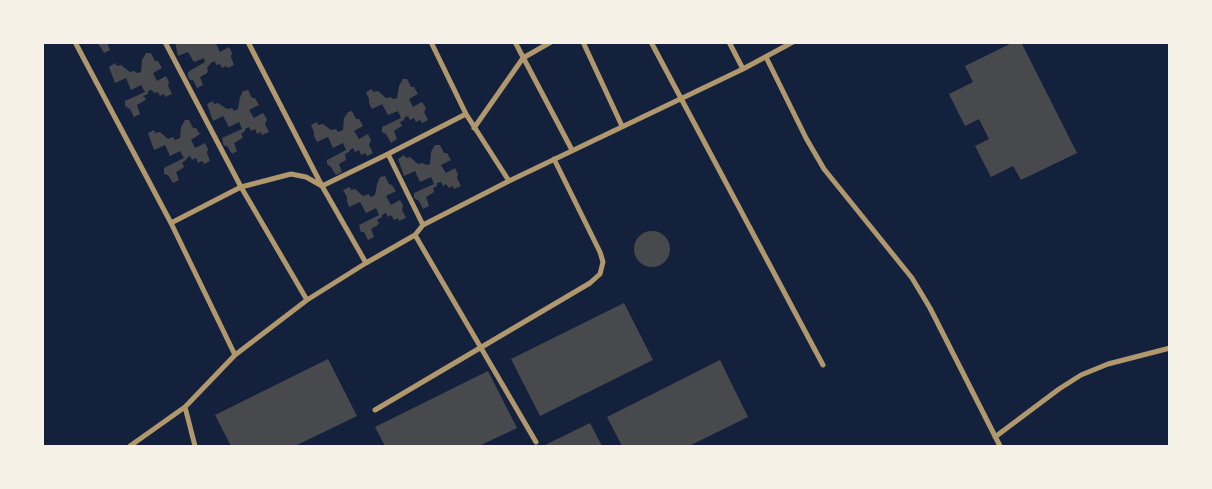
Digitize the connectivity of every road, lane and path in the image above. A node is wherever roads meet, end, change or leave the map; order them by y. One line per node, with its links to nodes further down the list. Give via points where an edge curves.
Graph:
1 (75, 42): 24 (street)
2 (165, 42): 23 (street)
3 (248, 42): 22 (street)
4 (431, 42): 15 (street)
5 (515, 42): 12 (street)
6 (551, 42): 12 (street)
7 (583, 42): 16 (street)
8 (651, 42): 14 (street)
9 (729, 42): 13 (street)
10 (793, 42): 11 (street)
11 (766, 57): 13 (street); 35 (street, via 824,169 912,278)
12 (523, 58): 17 (street); 18 (street)
13 (742, 69): 14 (street)
14 (680, 98): 16 (street); 32 (street)
15 (466, 114): 17 (street); 19 (street)
16 (622, 126): 18 (street)
17 (474, 128): 21 (street)
18 (572, 150): 20 (street)
19 (388, 154): 22 (street); 25 (street)
20 (554, 159): 21 (street); 29 (street, via 600,252 603,262 600,274)
21 (509, 181): 25 (street)
22 (322, 186): 23 (street, via 292,174); 27 (street)
23 (241, 187): 24 (street); 28 (street)
24 (171, 223): 31 (street)
25 (424, 225): 26 (street)
26 (415, 235): 27 (street); 29 (street)
27 (366, 263): 28 (street)
28 (307, 300): 31 (street)
29 (480, 347): 34 (street); 36 (street)
30 (1170, 348): 35 (street, via 1108,364 1081,376 1059,388)
31 (235, 355): 33 (street)
32 (823, 365)
33 (185, 406): 37 (street); 38 (street)
34 (375, 410)
35 (995, 437): 39 (street)
36 (536, 442)
37 (130, 446)
38 (195, 446)
39 (1000, 446)

